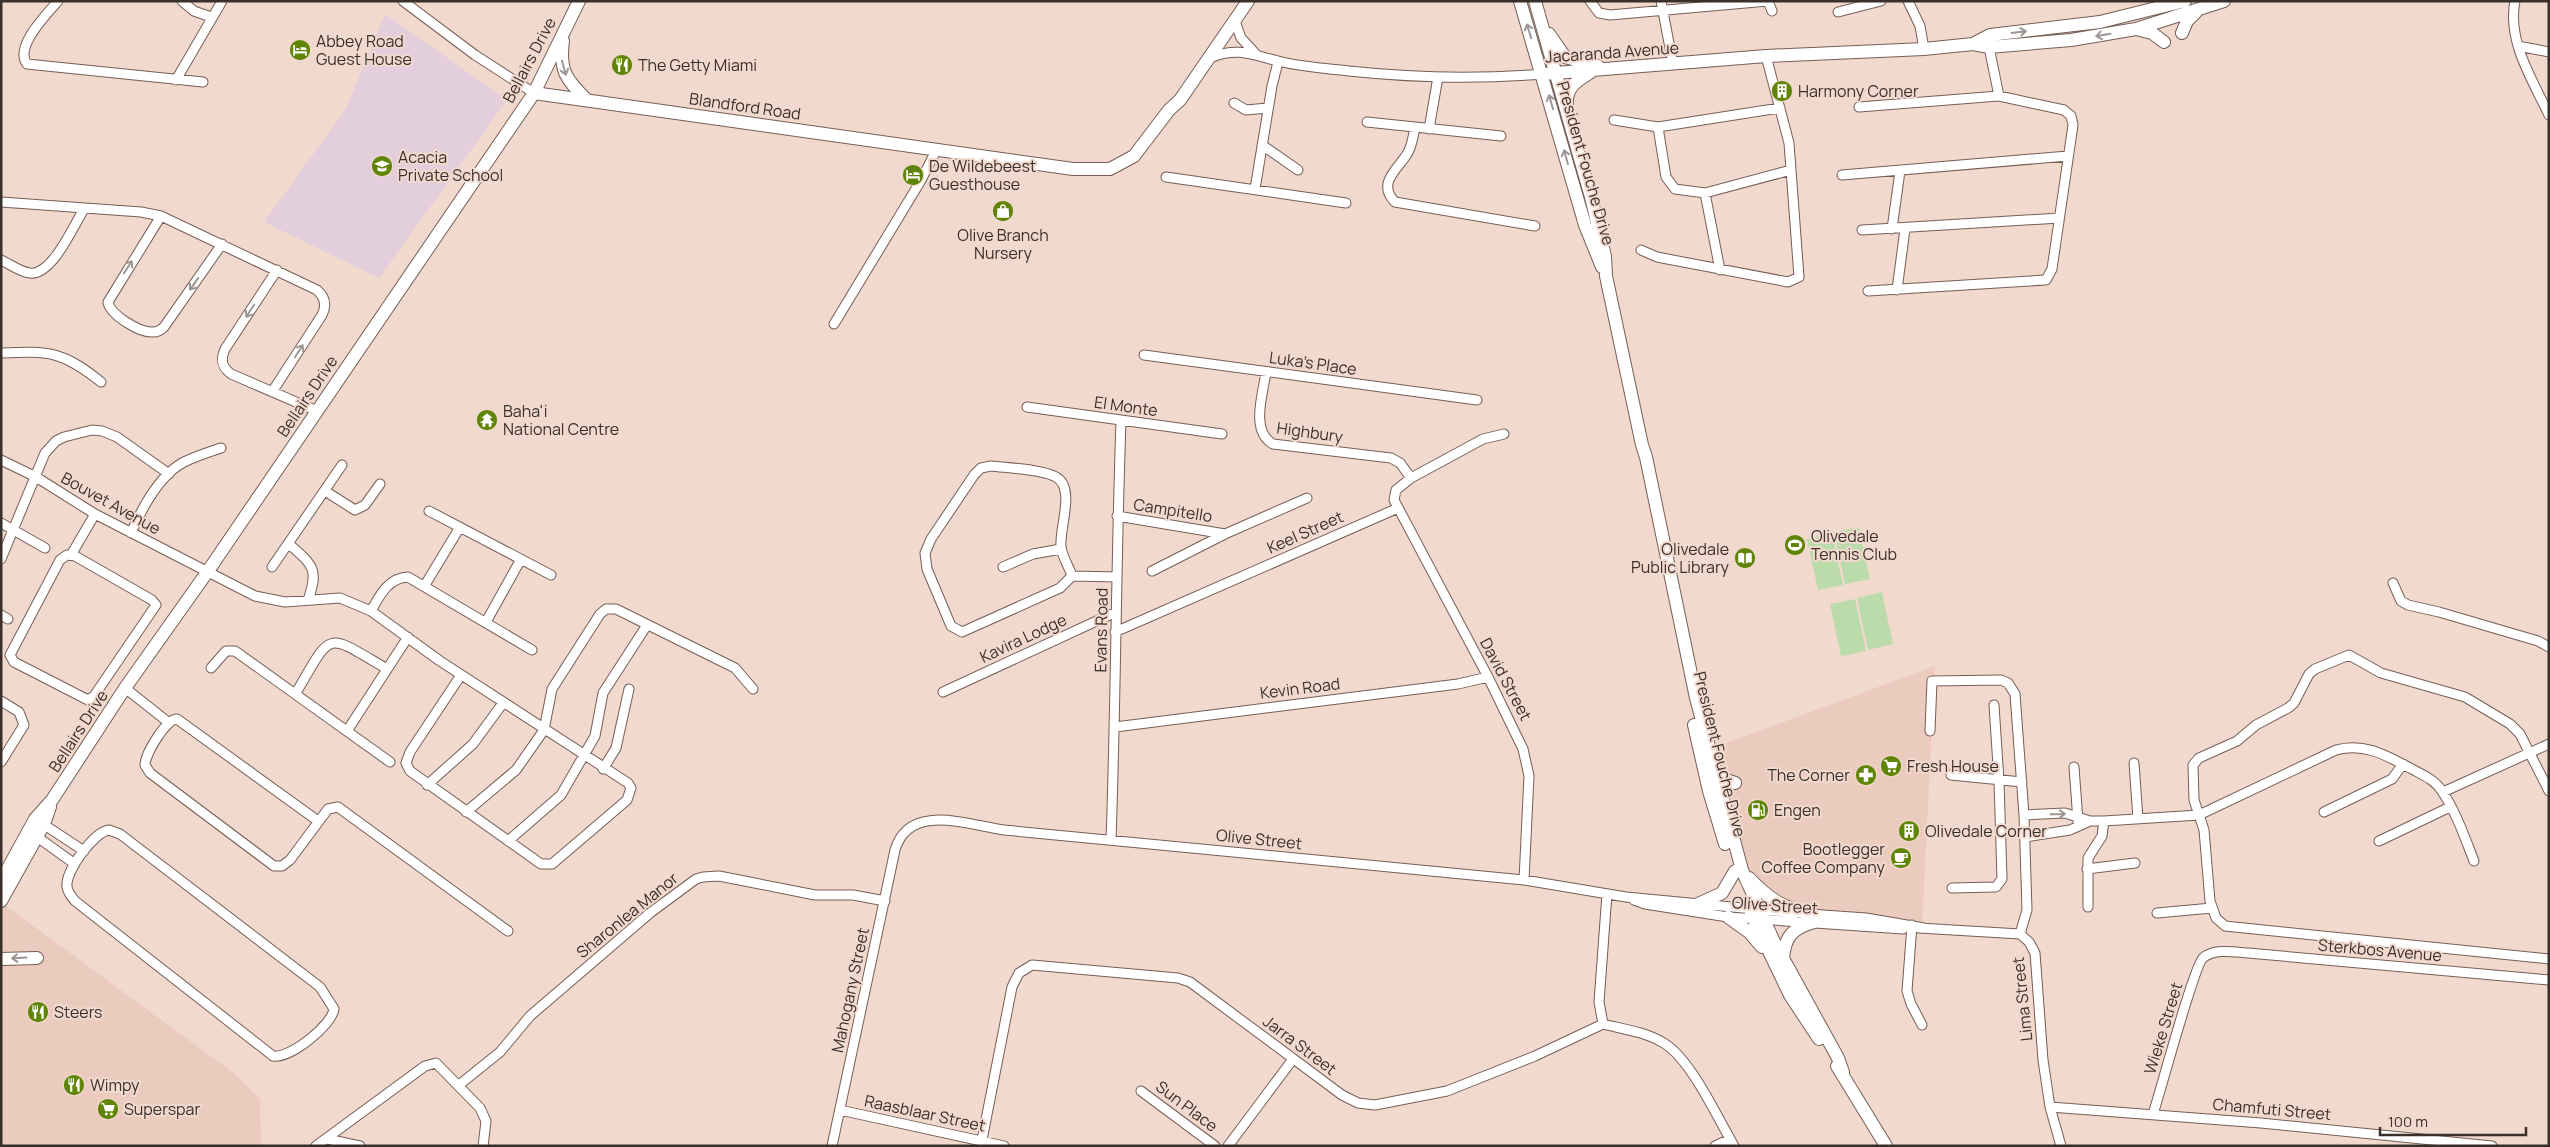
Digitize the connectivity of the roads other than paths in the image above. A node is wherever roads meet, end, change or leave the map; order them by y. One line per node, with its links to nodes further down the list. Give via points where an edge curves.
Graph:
1 (58, 1): 41 (street, via 25,43 22,54 27,64)
2 (182, 1): 21 (street, via 194,11)
3 (222, 1): 21 (street)
4 (403, 1): 43 (street, Blandford Road, via 474,55)
5 (1240, 1): 50 (street, via 1175,95)
6 (1248, 1): 22 (street)
7 (1520, 1): 39 (street, President Fouche Drive, one-way to 7)
8 (1590, 1): 17 (street, via 1595,10 1604,15)
9 (1768, 1): 17 (street); 19 (street)
10 (1881, 1): 20 (street)
11 (1908, 1): 30 (street, via 1920,26)
12 (2185, 1): 27 (street, Jacaranda Avenue, one-way to 12, via 1990,35 2100,22)
13 (2224, 1): 18 (street, Jacaranda Avenue)
14 (2515, 1): 28 (street, via 2512,24)
15 (578, 2): 23 (street, Bellairs Drive)
16 (1535, 4): 37 (street, via 1553,42 1565,57); 39 (street, President Fouche Drive)
17 (1662, 6): 36 (street)
18 (2200, 9): 24 (street, Jacaranda Avenue); 25 (street, via 2187,20)
19 (1772, 11)
20 (1838, 12)
21 (211, 17): 41 (street, via 199,44)
22 (1235, 21): 32 (street, Jacaranda Avenue, via 1241,38); 34 (street)
23 (564, 29): 43 (street, Bellairs Drive); 45 (street, one-way to 45, via 561,56 564,71 572,86)
24 (2136, 29): 26 (street, via 2152,33); 29 (street, Jacaranda Avenue, one-way to 29, via 2071,40)
25 (2182, 33)
26 (2164, 42)
27 (1973, 44): 29 (street, Jacaranda Avenue); 30 (street, Jacaranda Avenue)
28 (2518, 46): 31 (street); 51 (street)
29 (1989, 47): 44 (street)
30 (1924, 49): 33 (street, Jacaranda Avenue)
31 (2549, 52)
32 (1255, 53): 34 (street, Jacaranda Avenue, via 1230,52); 35 (street, Jacaranda Avenue)
33 (1766, 56): 36 (street, Jacaranda Avenue); 49 (street)
34 (1212, 57): 50 (street)
35 (1278, 62): 40 (street, Jacaranda Avenue); 48 (street)
36 (1674, 64): 37 (street, Jacaranda Avenue)
37 (1615, 69): 38 (street, Jacaranda Avenue)
38 (1593, 71): 39 (street, Jacaranda Avenue); 54 (street, via 1576,81 1569,90)
39 (1549, 74): 40 (street, Jacaranda Avenue); 54 (street, President Fouche Drive); 83 (street, President Fouche Drive, one-way to 39, via 1585,224)
40 (1438, 77): 57 (street)
41 (176, 80): 42 (street)
42 (203, 82)
43 (534, 93): 45 (street, Blandford Road); 94 (street, Bellairs Drive)
44 (1999, 96): 47 (street); 61 (street, via 2069,112 2073,125)
45 (587, 100): 60 (street, Blandford Road)
46 (1234, 103): 48 (street, via 1246,110)
47 (1859, 107)
48 (1268, 108): 59 (street)
49 (1780, 108): 55 (street); 63 (street, via 1789,143)
50 (1169, 110): 60 (street, Blandford Road, via 1134,156 1110,169 1073,169)
51 (2549, 114)
52 (1614, 120): 55 (street)
53 (1367, 122): 56 (street)
54 (1570, 126): 83 (street, President Fouche Drive, via 1605,256)
55 (1658, 127): 68 (street, via 1669,184 1684,192)
56 (1415, 128): 57 (street); 74 (street, via 1407,156 1390,176 1389,192 1395,202)
57 (1429, 129): 58 (street)
58 (1501, 136)
59 (1262, 145): 62 (street); 67 (street)
60 (937, 149): 86 (street)
61 (2068, 156): 64 (street); 73 (street)
62 (1298, 170)
63 (1791, 170): 68 (street); 82 (street, via 1799,277 1788,282)
64 (1900, 171): 65 (street); 76 (street)
65 (1842, 175)
66 (1166, 177): 67 (street)
67 (1255, 189): 70 (street)
68 (1705, 193): 82 (street)
69 (1, 202): 71 (street)
70 (1346, 203)
71 (84, 209): 72 (street); 80 (street, via 53,261 41,272 23,271)
72 (161, 216): 78 (street); 78 (street, one-way to 72, via 164,328 146,331 116,317 108,302)
73 (2059, 218): 75 (street); 84 (street, via 2052,269 2046,280)
74 (1535, 226)
75 (1905, 228): 76 (street); 84 (street)
76 (1892, 229): 77 (street)
77 (1862, 230)
78 (222, 244): 81 (street)
79 (1641, 250): 82 (street, via 1657,257)
80 (1, 260)
81 (277, 270): 91 (street, one-way to 81, via 325,309 322,295 317,290); 91 (street, one-way to 91, via 222,360 231,374)
82 (1720, 270)
83 (1606, 276): 99 (street, President Fouche Drive)
84 (1897, 290): 85 (street)
85 (1868, 291)
86 (834, 324)
87 (1, 353): 90 (street, via 58,354)
88 (1144, 354): 89 (street, Luka's Place)
89 (1266, 372): 92 (street, Luka's Place); 104 (street, Highbury, via 1259,423 1267,440 1273,444 1391,458 1400,463)
90 (101, 382)
91 (272, 392): 94 (street)
92 (1478, 400)
93 (1027, 407): 95 (street, El Monte)
94 (317, 412): 125 (street, Bellairs Drive)
95 (1121, 421): 96 (street, El Monte); 111 (street, Evans Road)
96 (1222, 434)
97 (1504, 434): 104 (street, via 1484,439)
98 (221, 448): 102 (street, via 184,462)
99 (1642, 448): 165 (street, President Fouche Drive); 198 (street, President Fouche Drive, via 1641,458 1686,691 1709,791)
100 (1, 460): 103 (street, Bouvet Avenue)
101 (342, 465): 106 (street)
102 (169, 474): 103 (street, via 117,437 92,430 56,441 45,453); 115 (street)
103 (36, 477): 110 (street, Bouvet Avenue); 114 (street)
104 (1411, 478): 108 (street, via 1396,490)
105 (380, 484): 106 (street, via 365,505 355,510)
106 (325, 492): 117 (street)
107 (1307, 498): 116 (street, Campitello)
108 (1396, 509): 137 (street, Keel Street); 144 (street, David Street)
109 (429, 512): 113 (street)
110 (95, 514): 115 (street, Bouvet Avenue); 120 (street)
111 (1117, 516): 116 (street, Campitello); 129 (street, Evans Road)
112 (1, 523): 114 (street)
113 (460, 527): 121 (street); 131 (street)
114 (15, 530): 118 (street); 122 (street)
115 (131, 533): 125 (street, Bouvet Avenue)
116 (1225, 534): 126 (street, Campitello)
117 (289, 544): 123 (street); 132 (street, via 312,565 314,580)
118 (45, 548)
119 (1061, 549): 124 (street, via 1033,554); 128 (street); 128 (street, via 1066,500 1060,480 1046,474 987,466 977,471 926,546 925,562 951,626 962,632 1060,588)
120 (71, 555): 120 (street, via 60,560 10,655 14,662 88,700 94,696 156,605)
121 (521, 559): 127 (street); 135 (street)
122 (1, 560)
123 (272, 567)
124 (1003, 567)
125 (208, 571): 132 (street, Bouvet Avenue, via 255,596 285,602); 145 (street, Bellairs Drive)
126 (1152, 571)
127 (551, 575)
128 (1072, 576): 129 (street)
129 (1117, 577): 134 (street, Evans Road)
130 (2393, 583): 139 (street, via 2401,601 2408,606 2538,641)
131 (425, 585): 133 (street, via 400,577 382,592); 135 (street)
132 (308, 600): 133 (street, Bouvet Avenue, via 340,598)
133 (371, 611): 138 (street, Bouvet Avenue)
134 (1116, 612): 137 (street, Evans Road); 148 (street, Kavira Lodge)
135 (486, 622): 140 (street)
136 (647, 625): 147 (street, via 735,668); 155 (street, via 611,608 600,614 552,689); 160 (street, via 604,693 595,736)
137 (1115, 632): 154 (street, Evans Road)
138 (408, 637): 142 (street); 143 (street, Bouvet Avenue)
139 (2549, 647)
140 (532, 650)
141 (211, 668): 149 (street, via 223,654 232,650)
142 (387, 669): 149 (street, via 345,644 331,642 322,650); 156 (street)
143 (461, 675): 151 (street, Bouvet Avenue); 172 (street, via 406,763 410,771)
144 (1488, 677): 154 (street, Kevin Road, via 1458,684); 199 (street, David Street, via 1516,732 1527,762)
145 (125, 688): 153 (street); 185 (street, Bellairs Drive)
146 (629, 689): 167 (street, via 616,748)
147 (753, 689)
148 (943, 692)
149 (296, 693): 156 (street)
150 (1, 701): 161 (street, via 19,712 24,725)
151 (503, 703): 155 (street, Bouvet Avenue); 172 (street, via 473,744 450,761)
152 (1994, 705): 169 (street)
153 (168, 722): 182 (street, via 174,718 179,720); 182 (street, via 146,756 147,769 270,864 278,867 290,860)
154 (1115, 727): 189 (street, Evans Road)
155 (544, 730): 160 (street, Bouvet Avenue); 176 (street, via 516,770)
156 (347, 731): 162 (street)
157 (1930, 731): 170 (street, Lima Street, via 1932,681 2001,680 2008,683 2015,694)
158 (2549, 744): 159 (street)
159 (2531, 752): 173 (street); 174 (street); 179 (street, via 2510,724 2465,697 2381,674 2349,655 2309,674 2294,704 2256,725 2237,741 2196,761 2193,788)
160 (585, 757): 167 (street, Bouvet Avenue); 190 (street, via 561,795)
161 (1, 762)
162 (390, 762)
163 (2134, 763): 181 (street)
164 (2403, 764): 174 (street, via 2432,780); 177 (street, via 2392,779); 179 (street, via 2371,750 2348,747 2336,750)
165 (1713, 767): 171 (street, via 1726,780); 198 (street, President Fouche Drive)
166 (2074, 767): 180 (street)
167 (603, 769): 190 (street, Bouvet Avenue, via 630,785 627,800 552,864 541,864)
168 (1950, 775): 169 (street)
169 (1999, 781): 170 (street); 201 (street, via 2000,883 1987,889)
170 (2022, 782): 178 (street, Lima Street)
171 (1735, 783)
172 (427, 785): 176 (street)
173 (2549, 791)
174 (2443, 792): 175 (street)
175 (2450, 807): 192 (street); 194 (street)
176 (466, 812): 190 (street)
177 (2324, 812)
178 (2024, 815): 180 (street, one-way to 180, via 2065,814); 188 (street, Lima Street)
179 (2199, 815): 181 (street); 208 (street, via 2204,830)
180 (2077, 817): 183 (street); 186 (street)
181 (2138, 819): 184 (street)
182 (318, 821): 214 (street, via 331,808 342,809)
183 (2090, 821): 184 (street); 186 (street)
184 (2104, 821): 197 (street, via 2102,836 2088,858)
185 (40, 822): 187 (street, Bellairs Drive); 193 (street)
186 (2078, 827): 188 (street)
187 (32, 834): 196 (street); 200 (street, Bellairs Drive); 204 (street, Bellairs Drive)
188 (2025, 837): 215 (street, Lima Street, via 2027,910)
189 (1111, 840): 191 (street, Olive Street, via 927,820 910,825); 199 (street, Olive Street)
190 (508, 841)
191 (897, 841): 205 (street, Mahogany Street)
192 (2379, 841)
193 (84, 851): 196 (street); 196 (street, via 104,830 120,834 320,987 331,1001 333,1017 290,1053 279,1057 266,1052 75,901 67,887)
194 (2474, 861)
195 (2135, 863): 197 (street)
196 (75, 864)
197 (2087, 869): 207 (street)
198 (1738, 871): 206 (street, via 1722,893); 210 (street, President Fouche Drive); 212 (street, via 1778,904)
199 (1524, 880): 202 (street, Olive Street)
200 (1, 881)
201 (1952, 888)
202 (1607, 894): 203 (street, Olive Street); 222 (street, via 1599,1002)
203 (1626, 897): 206 (street, Olive Street); 211 (street, Olive Street, via 1645,904)
204 (1, 901)
205 (885, 901): 225 (street, Sharonlea Manor, via 853,895 816,895 719,876 696,880 650,912 603,952 530,1016 500,1052); 228 (street, Mahogany Street)
206 (1696, 905): 210 (street, Olive Street)
207 (2088, 907)
208 (2212, 908): 209 (street); 219 (street, via 2216,918 2225,926)
209 (2157, 913)
210 (1756, 915): 211 (street, Olive Street); 212 (street, Olive Street); 220 (street, President Fouche Drive)
211 (1728, 917): 220 (street, via 1754,936)
212 (1814, 918): 213 (street, Olive Street); 220 (street, via 1790,933)
213 (1912, 927): 215 (street, Olive Street); 223 (street, via 1908,991)
214 (508, 931)
215 (2020, 934): 227 (street, Lima Street, via 2035,952 2043,1060)
216 (2208, 955): 221 (street, Sterkbos Avenue, via 2248,953); 229 (street, Wieke Street, via 2200,962 2195,976)
217 (37, 958): 218 (street, one-way to 218)
218 (1, 959)
219 (2549, 959)
220 (1778, 961): 241 (street, President Fouche Drive, via 1838,1058)
221 (2549, 980)
222 (1604, 1024): 224 (street, Jarra Street, via 1447,1091 1388,1104 1366,1104 1350,1099); 232 (street, via 1652,1037 1672,1048 1690,1071)
223 (1922, 1025)
224 (1293, 1059): 231 (street, Jarra Street, via 1190,982 1178,978 1032,965 1019,973 1012,987); 239 (street)
225 (459, 1085): 230 (street, via 441,1065 432,1064); 235 (street, via 480,1108 486,1121)
226 (1141, 1091): 238 (street, Sun Place)
227 (2050, 1106): 229 (street, Chamfuti Street); 242 (street, Lima Street)
228 (840, 1110): 231 (street, Raasblaar Street); 236 (street, Mahogany Street)
229 (2153, 1114): 243 (street, Chamfuti Street)
230 (327, 1139): 233 (street); 234 (street)
231 (982, 1140): 237 (street, Raasblaar Street)
232 (1732, 1142): 240 (street)
233 (316, 1146)
234 (360, 1146)
235 (483, 1146)
236 (832, 1146)
237 (1004, 1146)
238 (1215, 1146)
239 (1228, 1146)
240 (1715, 1146)
241 (1886, 1146)
242 (2061, 1146)
243 (2492, 1146)

